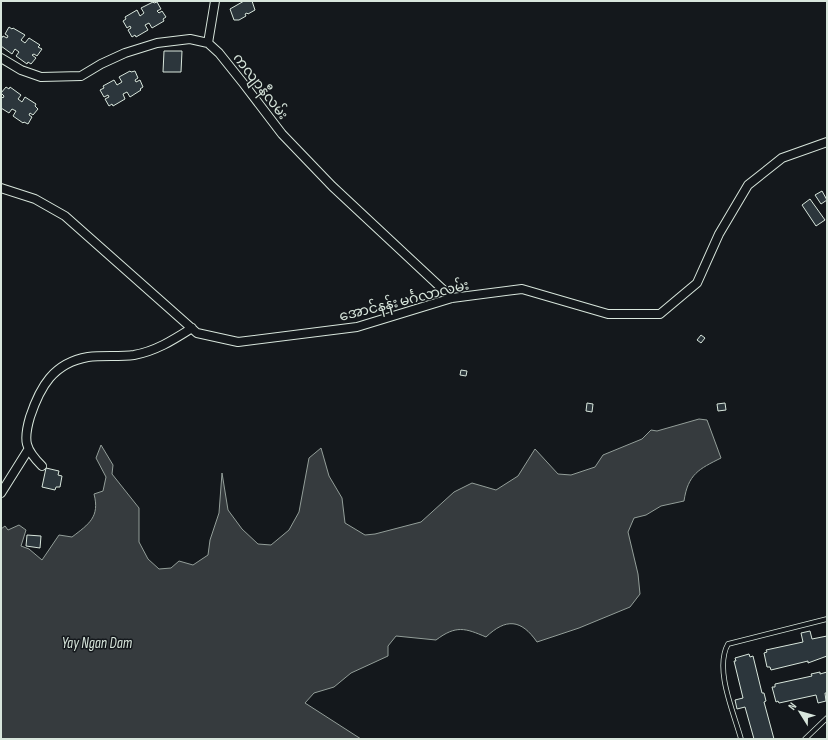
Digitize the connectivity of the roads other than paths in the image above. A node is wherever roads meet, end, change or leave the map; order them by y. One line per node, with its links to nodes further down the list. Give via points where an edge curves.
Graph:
1 (215, 1): 2 (street)
2 (208, 43): 3 (street, via 190,39 157,43 125,53 81,76 41,77 21,70); 6 (street, ကလျာနီလမ်း, via 219,53 282,134 332,186)
3 (1, 58)
4 (827, 142): 6 (street, အောင်နန်း မင်္ဂလာလမ်း, via 782,158 748,185 719,234 697,283 660,314 608,314 522,289)
5 (1, 188): 7 (street, အောင်နန်း မင်္ဂလာလမ်း, via 35,198 65,216)
6 (452, 298): 7 (street, အောင်နန်း မင်္ဂလာလမ်း, via 357,327 238,342 197,333)
7 (192, 328): 8 (street, via 154,350 133,355 88,357 59,369 46,381 37,397 26,429)
8 (28, 450): 9 (street); 10 (street)
9 (42, 466)
10 (1, 493)
11 (827, 620): 13 (lane, via 728,644 724,651 722,673)
12 (827, 718): 14 (lane)
13 (742, 739)
14 (805, 739)

